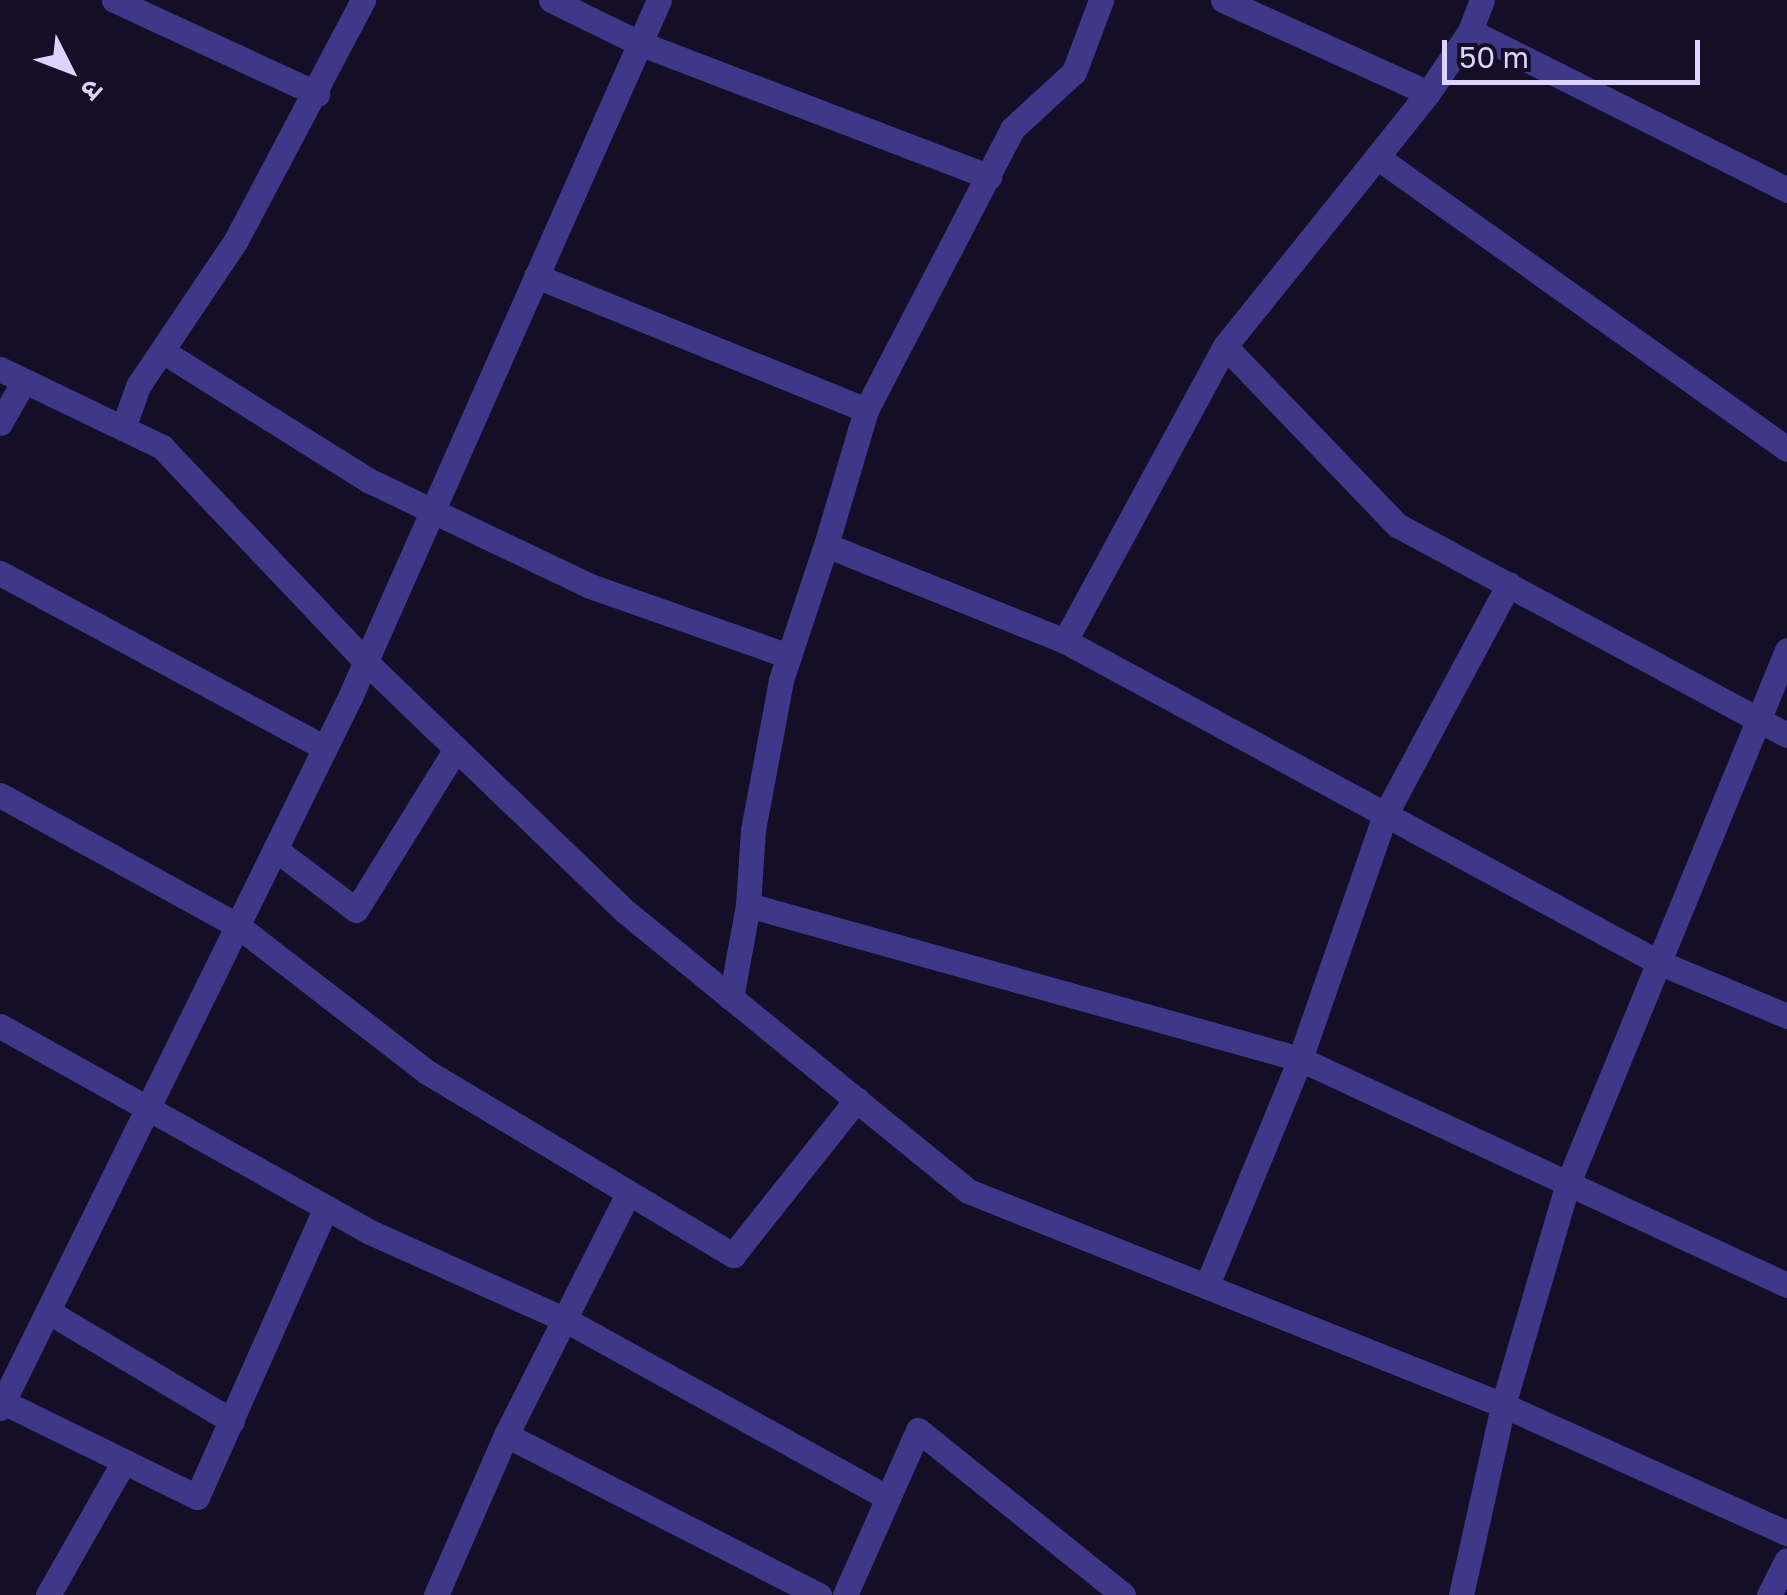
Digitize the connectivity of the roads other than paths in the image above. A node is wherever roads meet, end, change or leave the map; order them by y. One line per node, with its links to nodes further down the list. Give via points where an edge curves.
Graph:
1 (114, 0): 11 (street)
2 (363, 0): 11 (street)
3 (551, 0): 9 (street)
4 (659, 0): 9 (street)
5 (1102, 0): 13 (street, via 1074,72 1012,129)
6 (1224, 0): 10 (street)
7 (1482, 0): 8 (street)
8 (1470, 31): 10 (street); 14 (street)
9 (640, 44): 13 (street); 15 (street)
10 (1428, 93): 12 (street)
11 (316, 94): 17 (street)
12 (1377, 157): 16 (street); 23 (street)
13 (989, 177): 20 (street)
14 (1787, 190)
15 (536, 276): 20 (street); 24 (street)
16 (1225, 346): 27 (street, via 1397,525); 28 (street)
17 (164, 352): 22 (street, via 138,386); 24 (street, via 370,481)
18 (0, 370): 19 (street)
19 (24, 381): 21 (street); 22 (street)
20 (866, 410): 25 (street)
21 (0, 424)
22 (123, 428): 31 (street, via 162,447)
23 (1787, 449)
24 (435, 512): 30 (street, via 590,586); 31 (street)
25 (826, 545): 28 (street); 30 (street)
26 (0, 573): 34 (street)
27 (1510, 584): 32 (street); 37 (street)
28 (1065, 641): 37 (street)
29 (1787, 650): 32 (street)
30 (789, 656): 39 (street, via 753,830)
31 (366, 662): 34 (street); 35 (street)
32 (1758, 720): 33 (street); 41 (street)
33 (1787, 735)
34 (325, 748): 38 (street)
35 (456, 749): 38 (street, via 356,910); 42 (street, via 626,912)
36 (0, 795): 40 (street)
37 (1385, 815): 41 (street); 45 (street)
38 (275, 849): 40 (street)
39 (748, 904): 42 (street); 45 (street)
40 (238, 926): 47 (street); 49 (street, via 427,1072)
41 (1658, 962): 43 (street); 48 (street)
42 (731, 998): 46 (street)
43 (1787, 1016)
44 (0, 1026): 47 (street)
45 (1300, 1059): 48 (street); 51 (street)
46 (857, 1099): 49 (street, via 733,1255); 51 (street, via 968,1191)
47 (149, 1108): 50 (street); 53 (street)
48 (1568, 1182): 52 (street); 56 (street)
49 (628, 1193): 54 (street)
50 (326, 1207): 54 (street); 57 (street)
51 (1207, 1285): 56 (street)
52 (1787, 1285)
53 (48, 1312): 55 (street); 57 (street)
54 (564, 1319): 58 (street); 60 (street)
55 (2, 1405): 59 (street)
56 (1503, 1405): 61 (street); 68 (street)
57 (232, 1421): 59 (street, via 197,1498)
58 (506, 1435): 64 (street); 65 (street)
59 (124, 1461): 63 (street)
60 (885, 1496): 66 (street); 67 (street, via 918,1430)
61 (1787, 1533)
62 (1787, 1560): 69 (street)
63 (48, 1595)
64 (436, 1595)
65 (819, 1595)
66 (845, 1595)
67 (1123, 1595)
68 (1461, 1595)
69 (1769, 1595)

